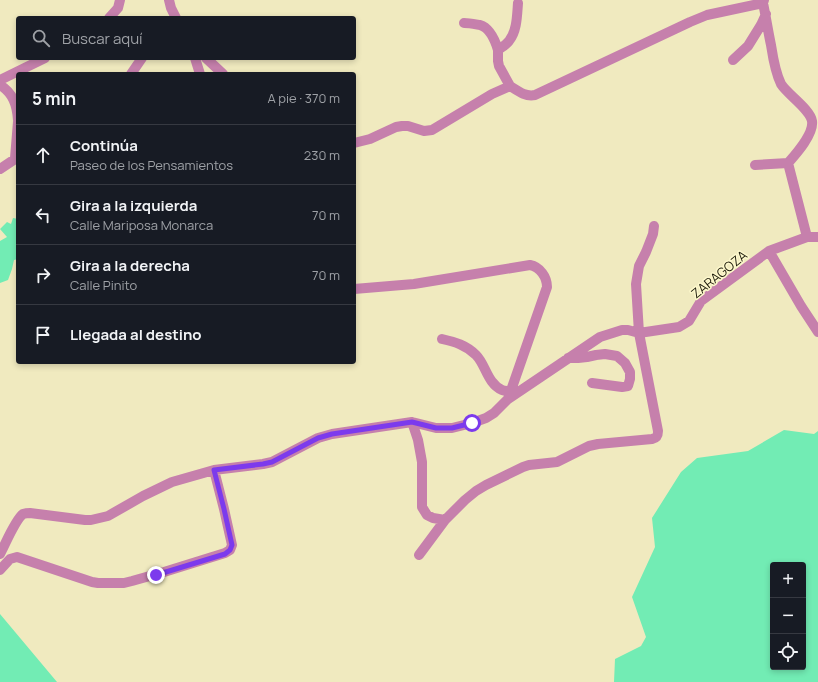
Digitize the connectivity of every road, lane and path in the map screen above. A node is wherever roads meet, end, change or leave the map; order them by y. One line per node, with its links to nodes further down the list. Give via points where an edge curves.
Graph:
1 (120, 0): 6 (street, via 118,8)
2 (764, 2): 5 (street); 21 (street, via 707,15 535,95 527,96)
3 (170, 4): 7 (street); 8 (street)
4 (518, 4): 10 (street, via 512,37)
5 (766, 14): 15 (street, via 748,46); 25 (street, via 774,63 781,82 812,120 809,135)
6 (110, 16)
7 (166, 16)
8 (175, 16)
9 (464, 23): 10 (street, via 484,27 493,37)
10 (498, 50): 21 (street, via 499,66)
11 (42, 60): 16 (street)
12 (141, 60): 17 (street)
13 (196, 60): 18 (street)
14 (208, 60): 19 (street)
15 (733, 60)
16 (21, 72)
17 (132, 72)
18 (199, 72)
19 (221, 72)
20 (0, 85): 22 (street, via 12,96)
21 (510, 86): 23 (street, via 432,130 424,131 402,126)
22 (16, 109)
23 (356, 142)
24 (16, 158): 27 (street)
25 (788, 163): 26 (street); 29 (street)
26 (755, 165)
27 (0, 169)
28 (654, 226): 34 (street, via 637,276)
29 (807, 237): 30 (street, ZARAGOZA); 31 (street, ZARAGOZA)
30 (818, 237)
31 (769, 251): 33 (street); 34 (street, ZARAGOZA, via 701,301 684,325)
32 (356, 289): 38 (street, via 414,284 530,265 541,270 547,287)
33 (818, 332)
34 (639, 333): 36 (street, ZARAGOZA, via 622,330 600,337); 41 (street, via 658,431 656,438 598,444 558,462 523,467 476,491)
35 (442, 339): 38 (street, via 459,343 476,355 496,386)
36 (568, 358): 37 (street, via 605,354 617,356 630,372 628,386); 38 (street, ZARAGOZA)
37 (592, 383)
38 (510, 396): 39 (street, ZARAGOZA, via 494,413 472,423 452,428 436,428)
39 (412, 422): 40 (street, via 332,434 318,438 272,462); 41 (street, via 422,462 422,507 427,515)
40 (214, 470): 42 (street, via 167,483 108,516 85,520 26,513 18,520); 44 (street, via 232,545 229,552 124,583 92,582 17,557)
41 (445, 520): 43 (street)
42 (0, 554)
43 (419, 555)
44 (0, 570)

